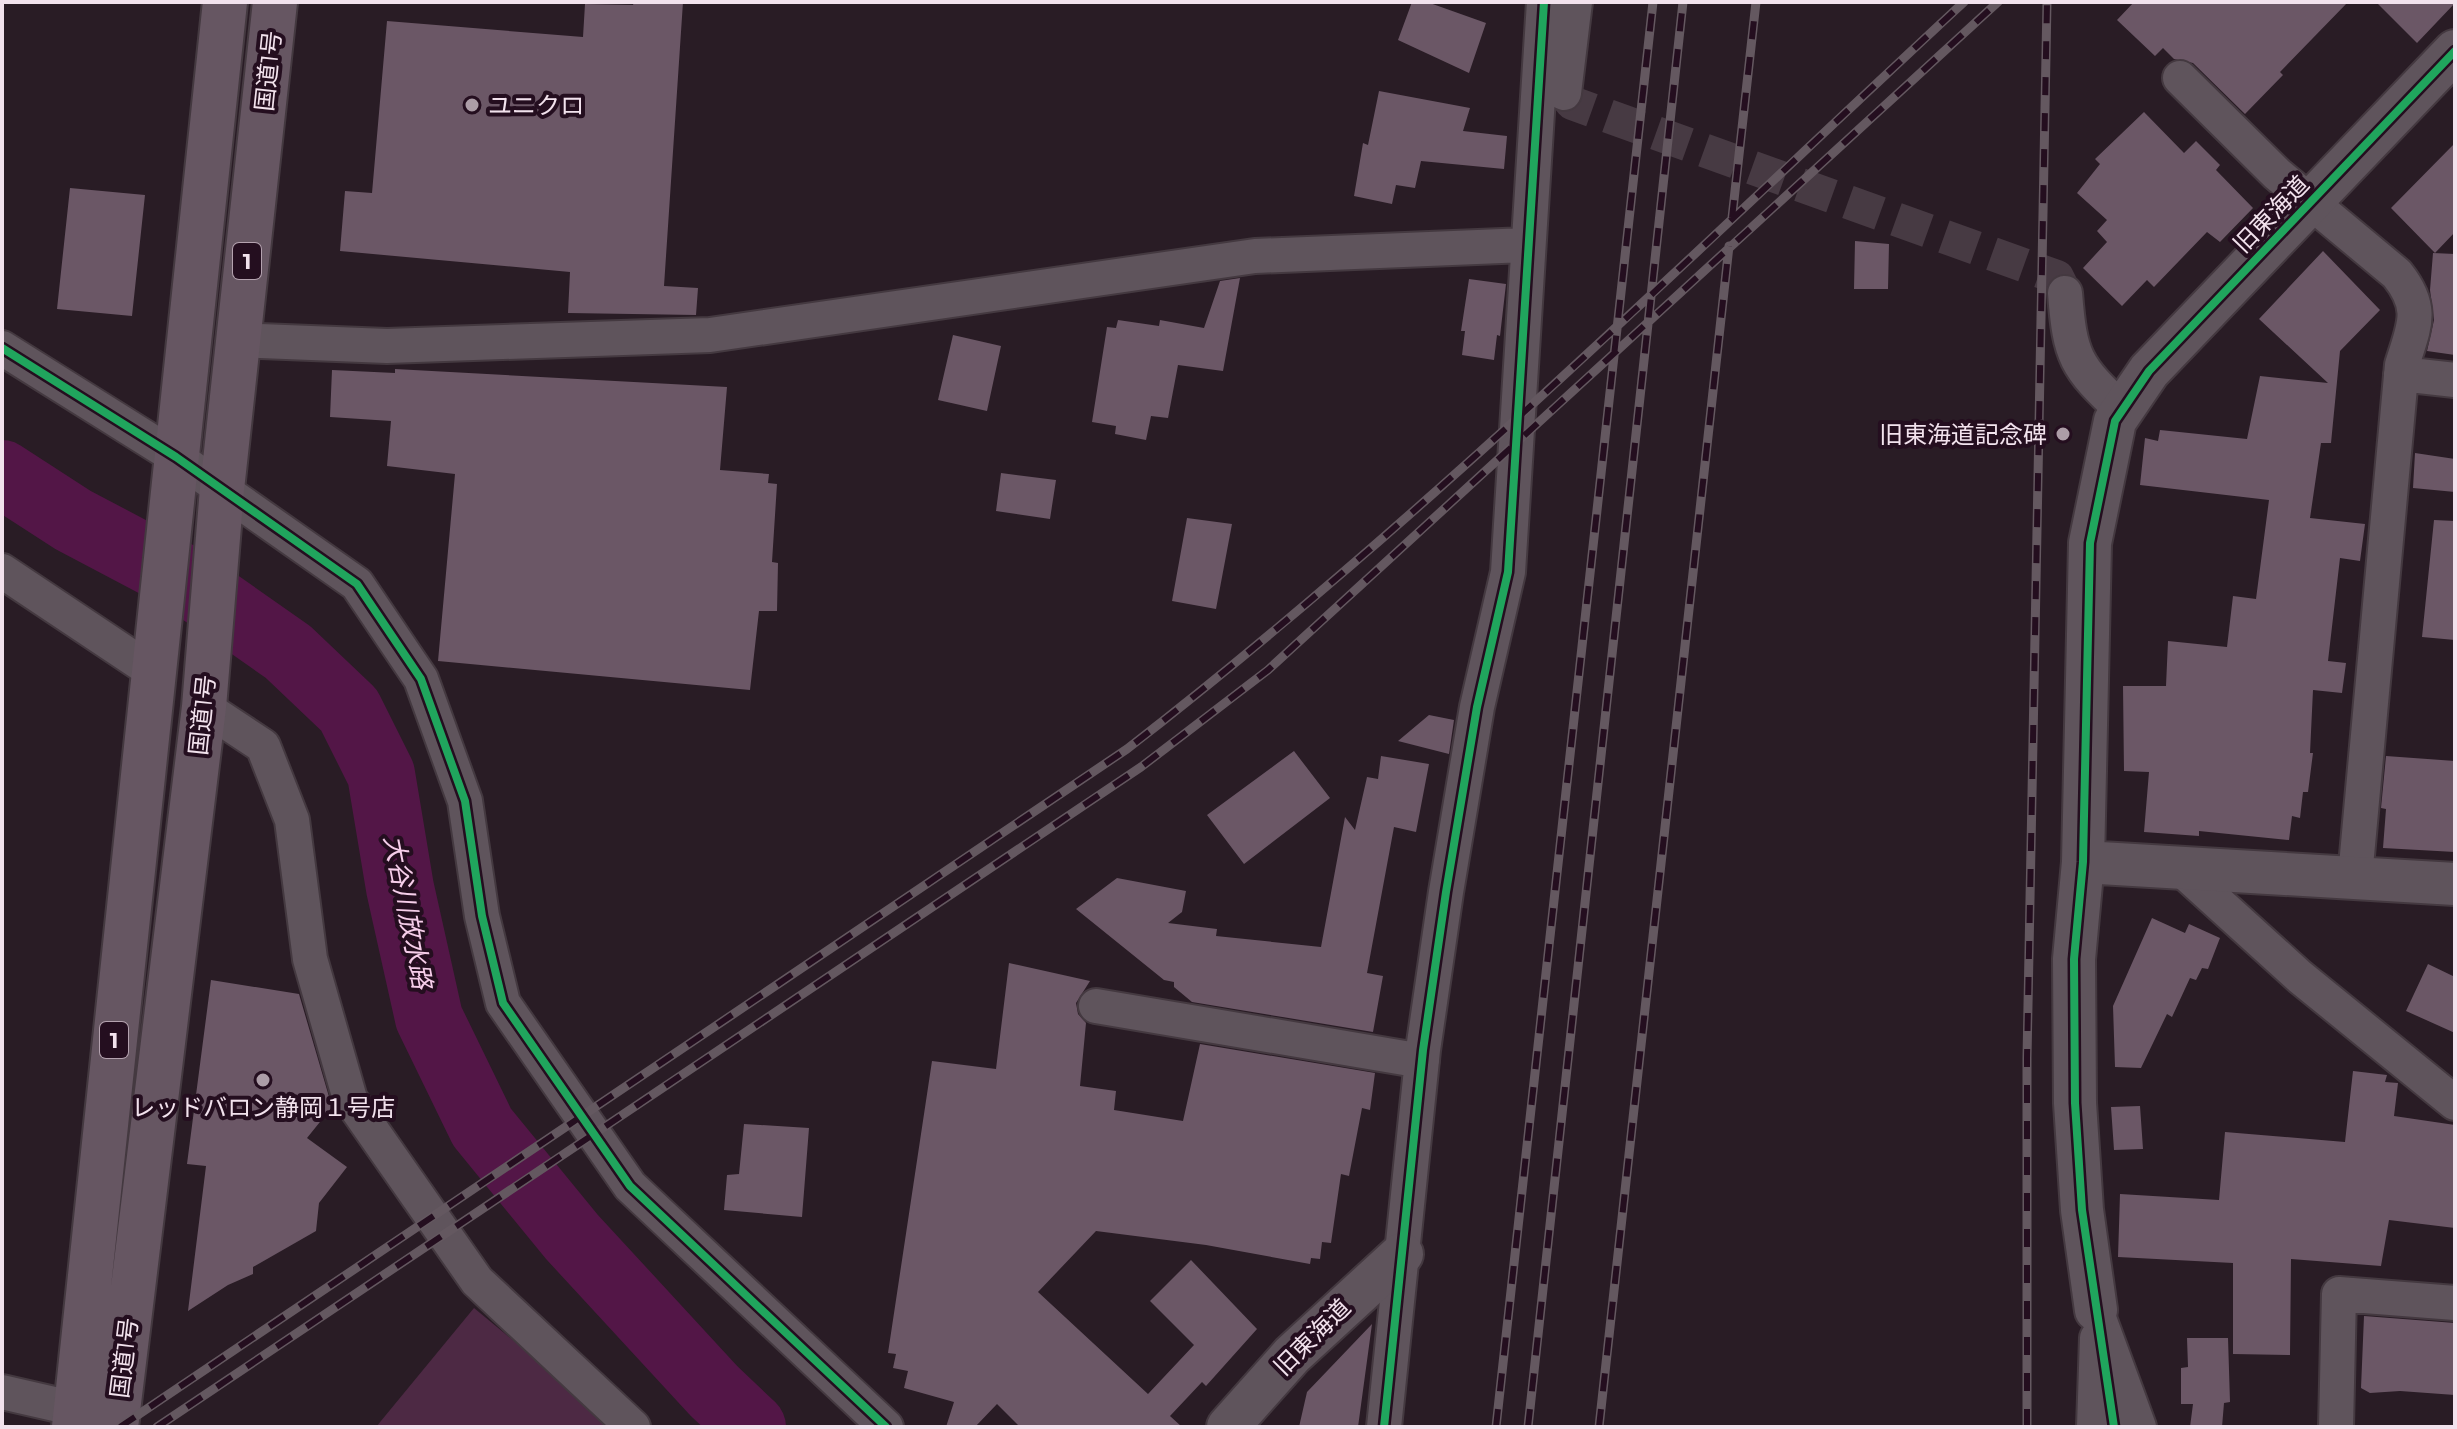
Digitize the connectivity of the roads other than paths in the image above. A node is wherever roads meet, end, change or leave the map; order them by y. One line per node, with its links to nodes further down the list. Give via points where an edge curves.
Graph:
1 (225, 2): 16 (highway, 国道1号 / 1)
2 (275, 2): 11 (highway, 国道1号 / 1)
3 (1544, 2): 9 (street)
4 (1575, 2): 7 (street)
5 (2455, 51): 8 (street, 旧東海道)
6 (2180, 78): 8 (street)
7 (1564, 93)
8 (2310, 202): 13 (street, via 2397,274 2411,292 2417,315); 15 (street, 旧東海道, via 2149,371)
9 (1527, 245): 11 (street, via 1255,256 710,335 387,346); 26 (street, via 1508,572 1477,707)
10 (2065, 293): 15 (street, via 2069,343 2085,376)
11 (238, 340): 17 (highway, 国道1号 / 1)
12 (2, 348): 16 (street)
13 (2401, 374): 14 (street); 23 (street)
14 (2455, 380)
15 (2122, 410): 21 (street, 旧東海道, via 2115,421 2090,543)
16 (175, 473): 17 (street); 19 (highway, 国道1号 / 1)
17 (222, 504): 20 (highway, 国道1号 / 1); 35 (street, via 357,584 421,679 465,801 482,916 503,1003 630,1186)
18 (2, 571): 19 (street)
19 (154, 662): 32 (highway, 国道1号 / 1)
20 (205, 698): 33 (highway, 国道1号 / 1); 34 (street, via 263,746 292,820 310,959 350,1099 477,1281)
21 (2083, 862): 22 (street); 30 (street, 旧東海道, via 2074,959 2075,1103)
22 (2181, 869): 23 (street); 27 (street, via 2300,977)
23 (2355, 877): 24 (street)
24 (2455, 884)
25 (1096, 1006): 26 (street)
26 (1422, 1061): 28 (street)
27 (2455, 1103)
28 (1402, 1254): 36 (street, 旧東海道, via 1292,1355); 37 (street)
29 (2455, 1303): 41 (street, via 2339,1294)
30 (2096, 1310): 38 (street); 39 (street); 40 (street)
31 (2, 1392): 32 (street)
32 (75, 1418)
33 (116, 1427)
34 (633, 1427)
35 (886, 1427)
36 (1228, 1427)
37 (1384, 1427)
38 (2094, 1427)
39 (2114, 1427)
40 (2139, 1427)
41 (2336, 1427)

